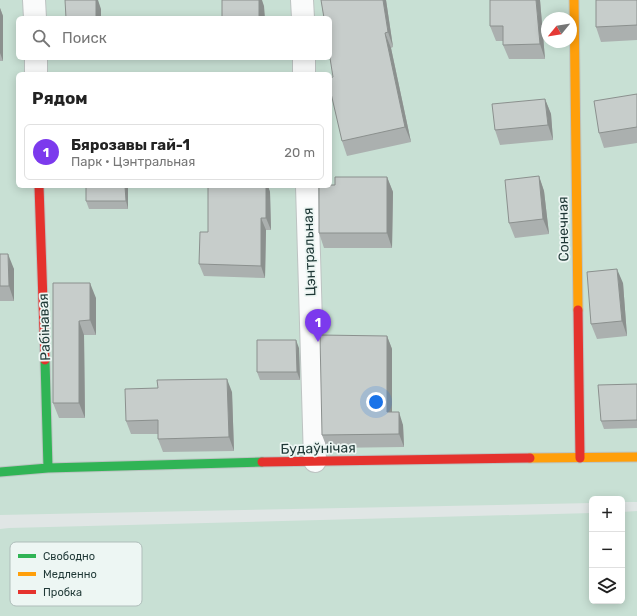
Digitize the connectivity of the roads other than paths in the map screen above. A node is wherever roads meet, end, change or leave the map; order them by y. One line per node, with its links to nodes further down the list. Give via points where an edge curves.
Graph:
1 (34, 0): 4 (street)
2 (302, 0): 5 (street)
3 (574, 0): 13 (street, Сонечная)
4 (35, 16)
5 (303, 16)
6 (36, 60): 8 (street)
7 (304, 60): 9 (street)
8 (36, 72)
9 (304, 72)
10 (39, 188): 15 (street, Рабінавая)
11 (307, 188): 14 (street, Цэнтральная)
12 (637, 457): 13 (street, Будаўнічая)
13 (580, 458): 14 (street, Будаўнічая)
14 (315, 461): 15 (street, Будаўнічая)
15 (48, 468): 16 (street, Будаўнічая)
16 (0, 472)

